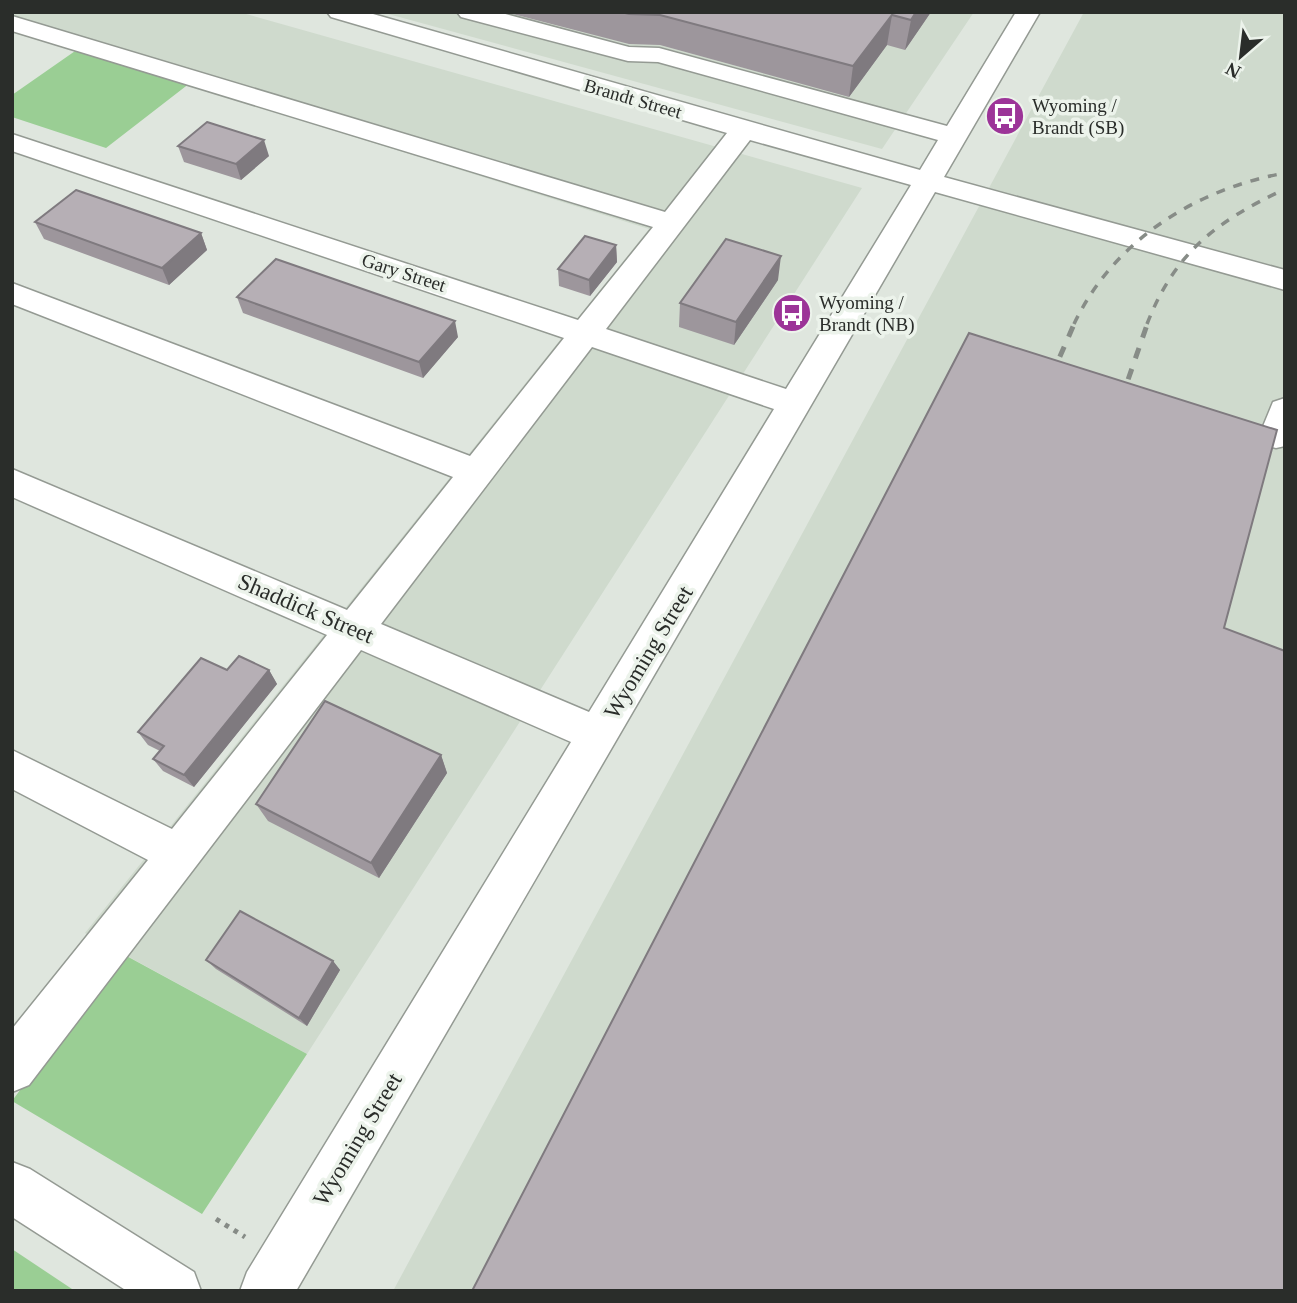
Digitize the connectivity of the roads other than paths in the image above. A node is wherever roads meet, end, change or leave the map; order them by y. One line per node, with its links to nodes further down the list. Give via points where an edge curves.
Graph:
1 (339, 12): 5 (street, Brandt Street)
2 (469, 12): 6 (street, via 628,54 659,55)
3 (1028, 12): 6 (street, Wyoming Street)
4 (12, 23): 9 (street)
5 (744, 130): 8 (street, Brandt Street); 9 (street)
6 (954, 136): 8 (street, Wyoming Street)
7 (12, 142): 12 (street, Gary Street)
8 (928, 181): 10 (street, Brandt Street); 13 (street, Wyoming Street)
9 (671, 223): 12 (street)
10 (1285, 280)
11 (12, 293): 14 (street)
12 (584, 332): 13 (street, Gary Street); 14 (street)
13 (796, 404): 17 (street, Wyoming Street)
14 (477, 472): 16 (street)
15 (12, 482): 16 (street, Shaddick Street)
16 (355, 629): 17 (street, Shaddick Street); 19 (street)
17 (599, 735): 23 (street, Wyoming Street)
18 (12, 768): 19 (street)
19 (179, 854): 20 (street)
20 (12, 1068)
21 (12, 1187): 22 (street)
22 (175, 1291)
23 (266, 1291)

